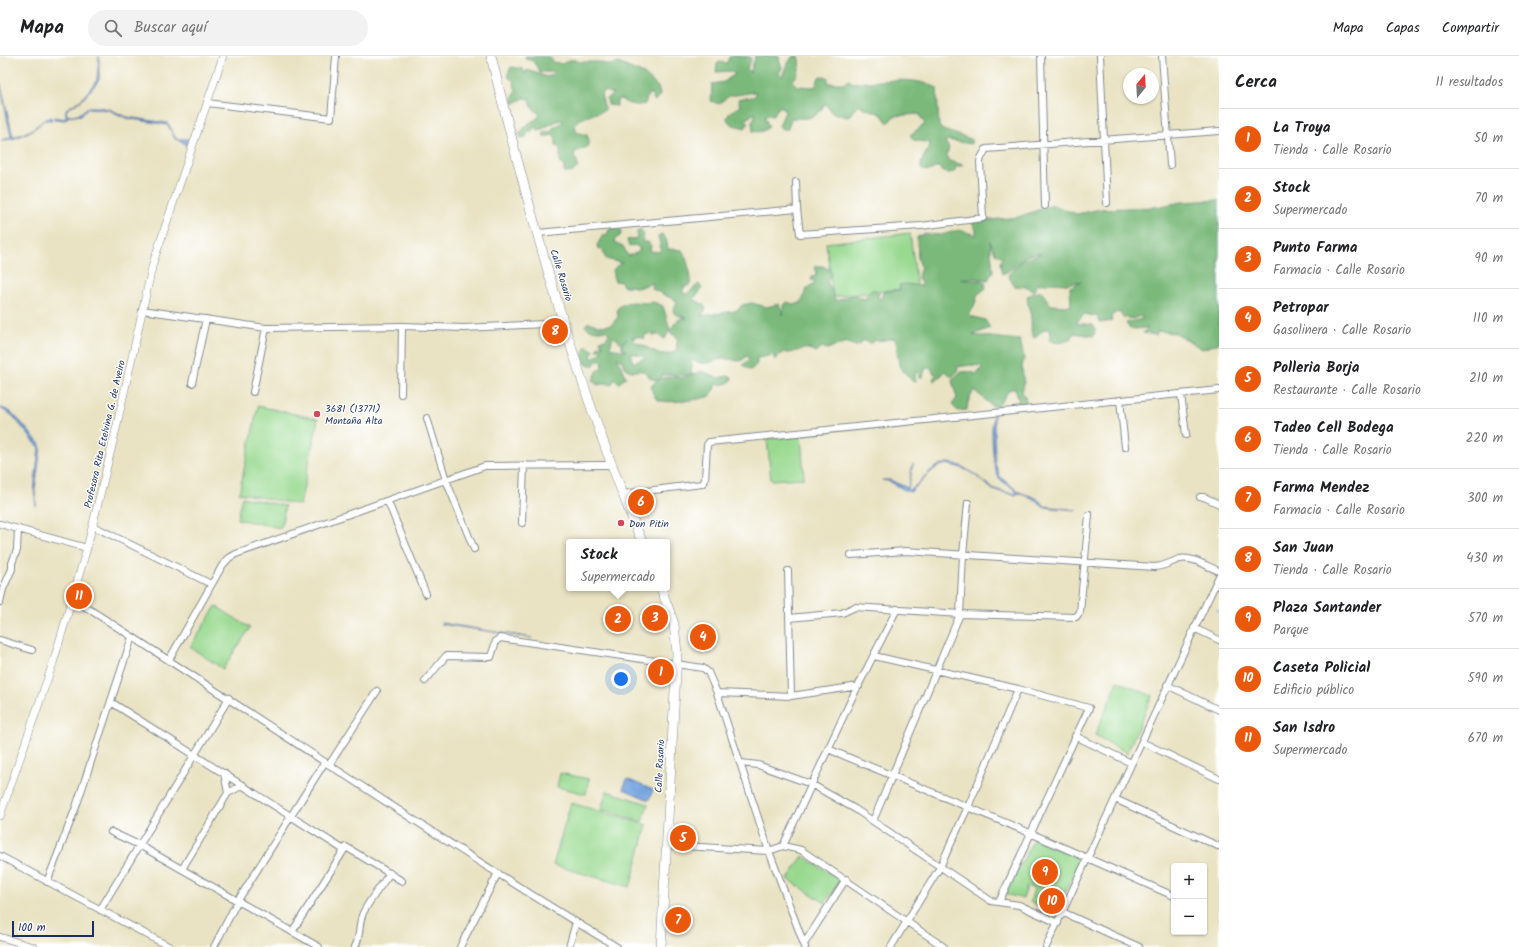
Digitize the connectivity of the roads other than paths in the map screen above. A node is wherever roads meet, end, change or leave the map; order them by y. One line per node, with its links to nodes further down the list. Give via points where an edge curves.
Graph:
1 (223, 56): 7 (street, Profesora Rita Etelvina G. de Aveiro)
2 (336, 56): 7 (street, via 331,118)
3 (491, 56): 17 (main road, Calle Rosario)
4 (1041, 56): 11 (street)
5 (1100, 56): 10 (street)
6 (1162, 56): 9 (street)
7 (207, 103): 18 (street, Profesora Rita Etelvina G. de Aveiro, via 161,237)
8 (1219, 131): 9 (street)
9 (1168, 134): 10 (street); 12 (street)
10 (1105, 138): 11 (street); 14 (street)
11 (1044, 143): 15 (street); 16 (street, via 991,148 984,151 980,162 983,218 921,226 800,234)
12 (1170, 165)
13 (796, 182): 16 (street)
14 (1108, 203)
15 (1045, 206)
16 (797, 209): 17 (street)
17 (538, 233): 20 (main road, Calle Rosario)
18 (142, 310): 19 (street); 43 (street, Profesora Rita Etelvina G. de Aveiro)
19 (206, 319): 22 (street); 23 (street)
20 (564, 323): 21 (street, via 490,327); 32 (main road, Calle Rosario)
21 (402, 326): 22 (street); 26 (street)
22 (266, 328): 25 (street)
23 (192, 382)
24 (1219, 390): 27 (street)
25 (253, 392)
26 (402, 394)
27 (1181, 394): 28 (street); 30 (street)
28 (1120, 400): 31 (street); 35 (street, via 709,442 702,484)
29 (427, 418): 34 (street)
30 (1186, 436)
31 (1125, 447)
32 (611, 464): 33 (street); 35 (main road, Calle Rosario)
33 (524, 465): 34 (street, via 485,466); 41 (street)
34 (446, 480): 37 (street); 47 (street)
35 (622, 494): 45 (main road, Calle Rosario)
36 (1200, 497): 39 (street, via 1204,496)
37 (388, 502): 54 (street, via 236,554 226,561); 56 (street)
38 (968, 503): 49 (street)
39 (1219, 504)
40 (1089, 515): 50 (street)
41 (522, 523)
42 (0, 524): 44 (street)
43 (92, 526): 46 (street, Profesora Rita Etelvina G. de Aveiro); 54 (street)
44 (18, 529): 46 (street); 58 (street, via 17,550)
45 (641, 539)
46 (87, 548): 57 (street, Profesora Rita Etelvina G. de Aveiro)
47 (474, 549)
48 (851, 555): 49 (street, via 906,551)
49 (962, 555): 50 (street); 60 (street)
50 (1084, 562): 52 (street, via 1155,567 1165,566 1184,558); 60 (street, via 1080,612 1076,617)
51 (788, 571): 61 (street)
52 (1219, 571)
53 (1219, 576): 62 (street)
54 (211, 584): 68 (street)
55 (662, 591): 69 (main road, Calle Rosario, via 674,624)
56 (426, 594)
57 (73, 599): 63 (street); 96 (street, Profesora Rita Etelvina G. de Aveiro)
58 (0, 602)
59 (898, 609): 60 (street); 61 (street, via 855,607 842,613); 67 (street)
60 (960, 614): 70 (street)
61 (789, 618): 78 (street)
62 (1194, 628): 65 (street); 72 (street)
63 (132, 637): 68 (street); 81 (street)
64 (0, 640): 66 (street)
65 (1219, 640)
66 (32, 650)
67 (874, 656): 70 (street); 73 (street)
68 (169, 660): 79 (street)
69 (676, 663): 71 (street, via 500,638 496,641 491,657 446,656); 77 (street, via 703,668 708,672); 105 (main road, Calle Rosario)
70 (936, 671): 74 (street); 91 (street)
71 (425, 681)
72 (1167, 685): 82 (street); 84 (street)
73 (859, 686): 75 (street); 80 (street)
74 (1018, 689): 83 (street, via 1089,708); 98 (street)
75 (844, 690): 78 (street); 80 (street, via 850,692)
76 (377, 691): 89 (street)
77 (718, 692): 78 (street); 87 (street)
78 (791, 696)
79 (229, 698): 86 (street); 89 (street)
80 (852, 698): 85 (street)
81 (111, 702): 86 (street); 118 (street, via 76,807)
82 (1219, 710)
83 (1075, 736): 88 (street); 103 (street)
84 (1142, 742): 88 (street); 92 (street)
85 (828, 749): 91 (street); 93 (street)
86 (195, 753): 90 (street); 104 (street)
87 (741, 763): 93 (street, via 758,765); 109 (street)
88 (1132, 763): 97 (street)
89 (327, 764): 100 (street); 115 (street)
90 (224, 772): 94 (street); 95 (street)
91 (892, 774): 98 (street); 101 (street)
92 (1219, 779)
93 (811, 784): 101 (street); 106 (street)
94 (243, 785): 95 (street); 100 (street)
95 (228, 793): 113 (street)
96 (3, 795): 99 (street, Profesora Rita Etelvina G. de Aveiro)
97 (1115, 800): 107 (street); 111 (street)
98 (968, 807): 103 (street); 112 (street)
99 (0, 816)
100 (292, 816): 108 (street); 120 (street)
101 (873, 821): 112 (street)
102 (111, 832): 104 (street)
103 (1030, 833): 111 (street); 121 (street)
104 (140, 845): 113 (street); 122 (street)
105 (666, 845): 109 (street); 139 (main road, Calle Rosario)
106 (783, 846): 109 (street); 116 (street, via 801,850)
107 (1218, 846)
108 (344, 850): 114 (street, via 347,847); 127 (street)
109 (769, 851): 130 (street)
110 (0, 856): 118 (street)
111 (1088, 858): 119 (street); 123 (street)
112 (940, 867): 121 (street, via 987,899); 125 (street)
113 (182, 869): 120 (street)
114 (390, 873): 117 (street); 135 (street, via 363,913)
115 (498, 873): 124 (street); 136 (street)
116 (846, 879): 125 (street); 130 (street)
117 (402, 881)
118 (47, 882): 122 (street)
119 (1171, 895)
120 (237, 902): 127 (street); 133 (street)
121 (999, 902): 126 (street, via 1019,905)
122 (100, 910): 132 (street)
123 (1062, 912): 126 (street); 143 (street)
124 (576, 922): 137 (street); 138 (street)
125 (907, 923): 140 (street); 141 (street)
126 (1058, 923): 142 (street)
127 (292, 932): 134 (street)
128 (0, 937): 129 (street)
129 (22, 945): 131 (street)
130 (804, 945)
131 (34, 947)
132 (169, 947)
133 (214, 947)
134 (319, 947)
135 (355, 947)
136 (460, 947)
137 (569, 947)
138 (617, 947)
139 (661, 947)
140 (891, 947)
141 (944, 947)
142 (1046, 947)
143 (1139, 947)

